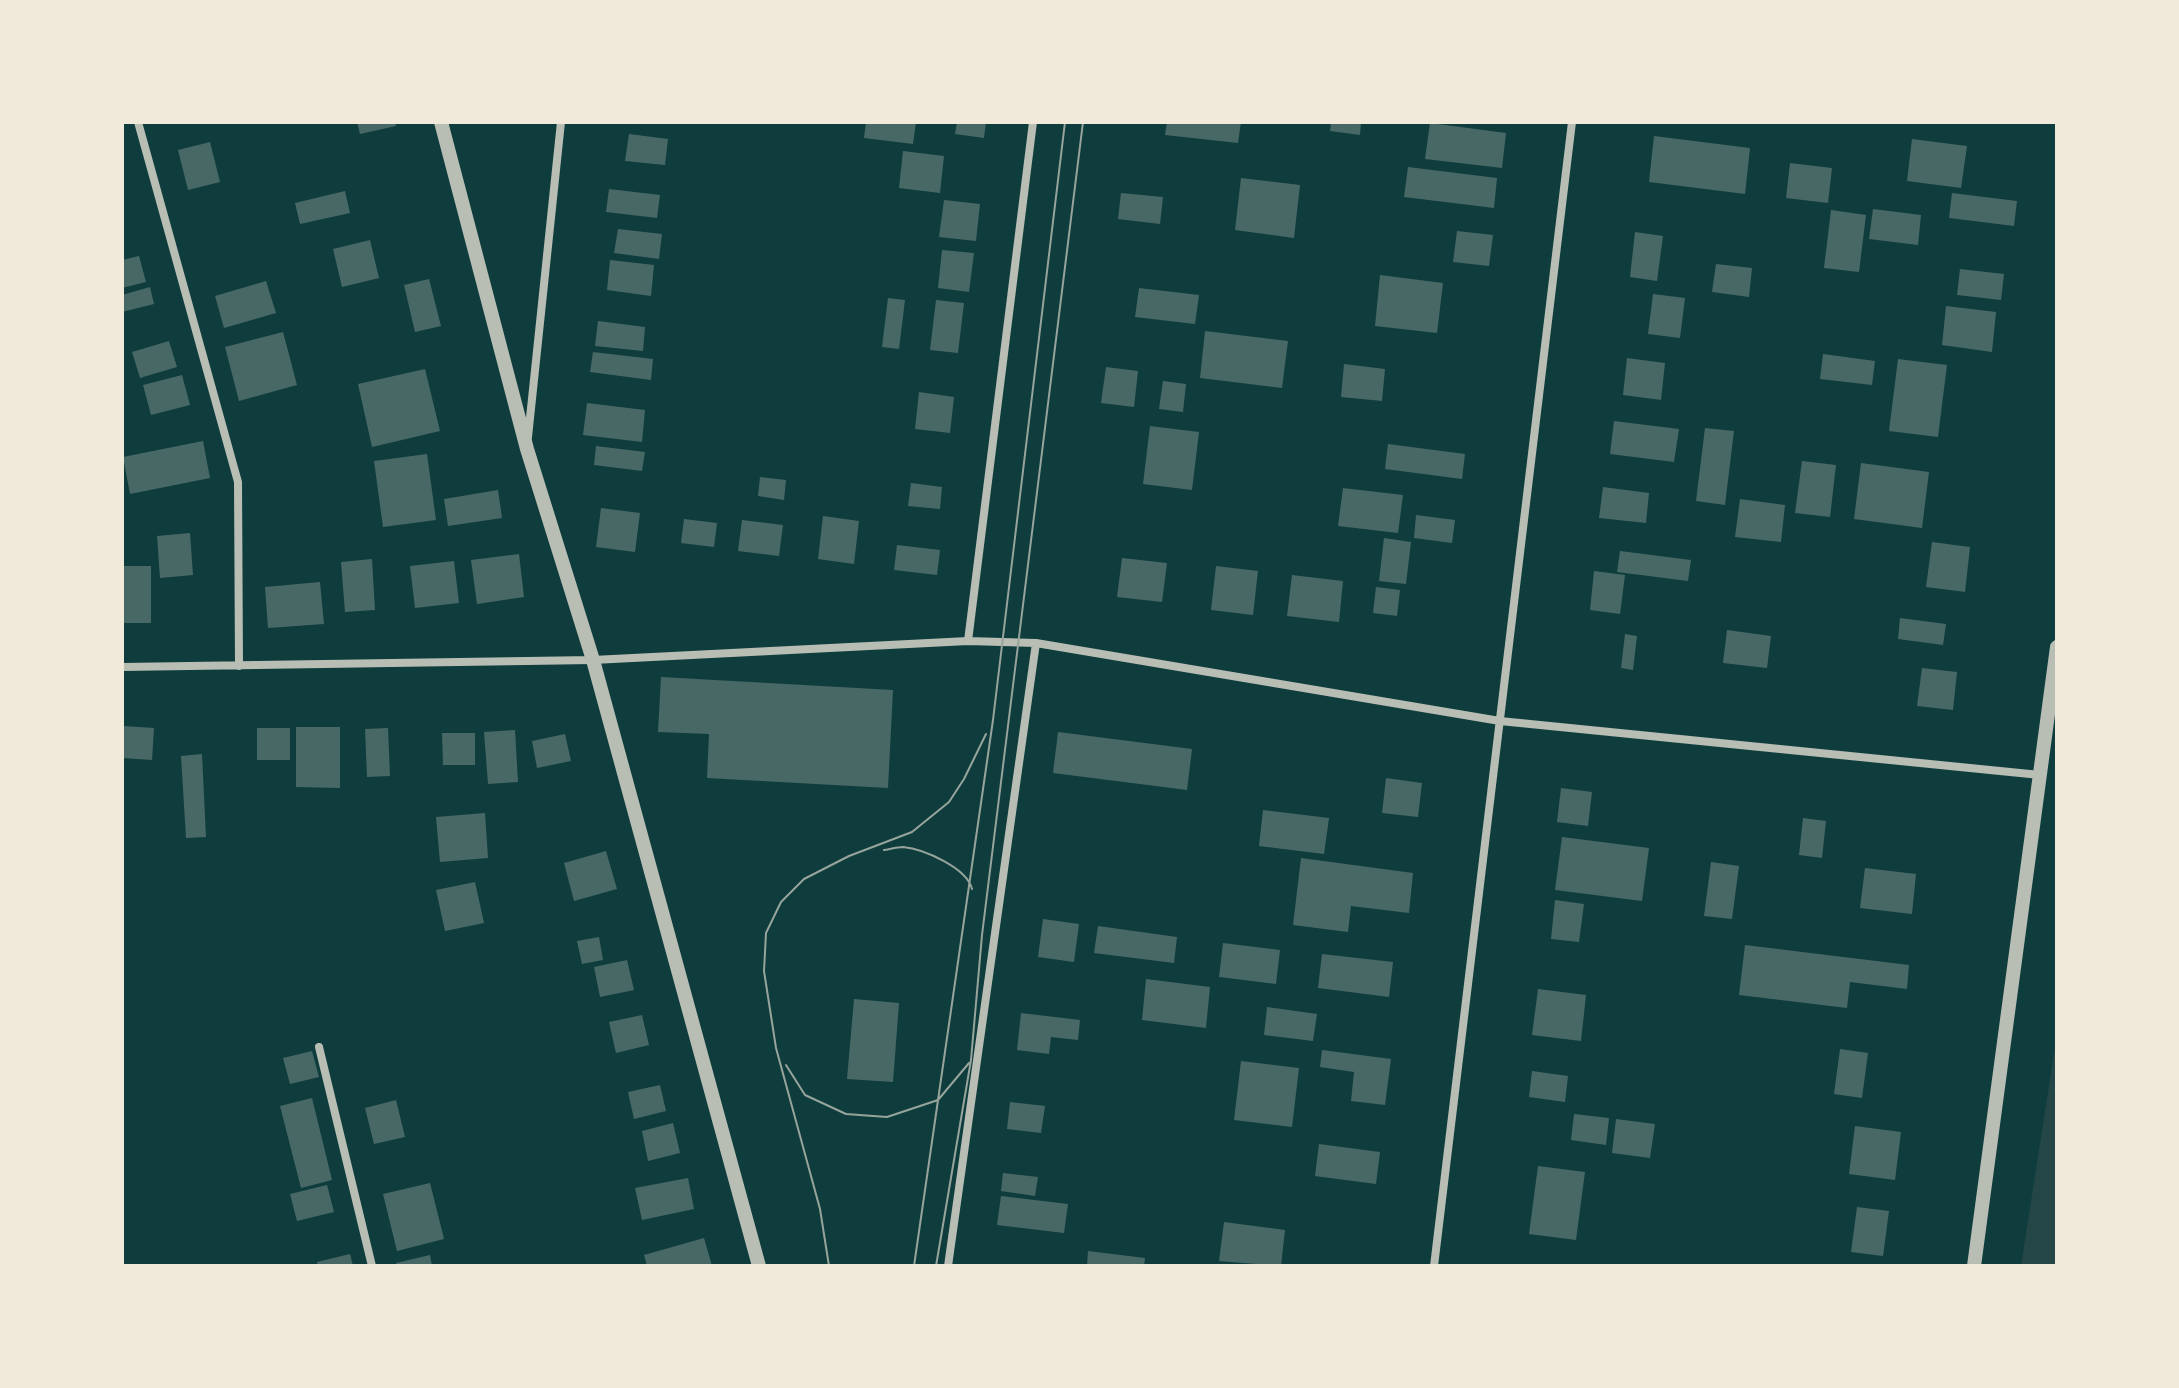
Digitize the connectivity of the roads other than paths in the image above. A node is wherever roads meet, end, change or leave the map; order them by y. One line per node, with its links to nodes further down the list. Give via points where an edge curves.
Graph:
1 (138, 122): 11 (street, via 238,482)
2 (441, 122): 6 (street)
3 (561, 122): 6 (street)
4 (1033, 122): 7 (street)
5 (1572, 122): 13 (street)
6 (527, 449): 10 (street)
7 (968, 641): 8 (street); 10 (street)
8 (1036, 643): 13 (street); 18 (street)
9 (2057, 647): 14 (street)
10 (593, 660): 11 (street); 17 (street)
11 (239, 666): 12 (street)
12 (122, 667)
13 (1500, 721): 14 (street); 19 (street)
14 (2041, 775): 20 (street)
15 (319, 1047): 16 (street)
16 (372, 1266)
17 (759, 1266)
18 (948, 1266)
19 (1434, 1266)
20 (1974, 1266)

